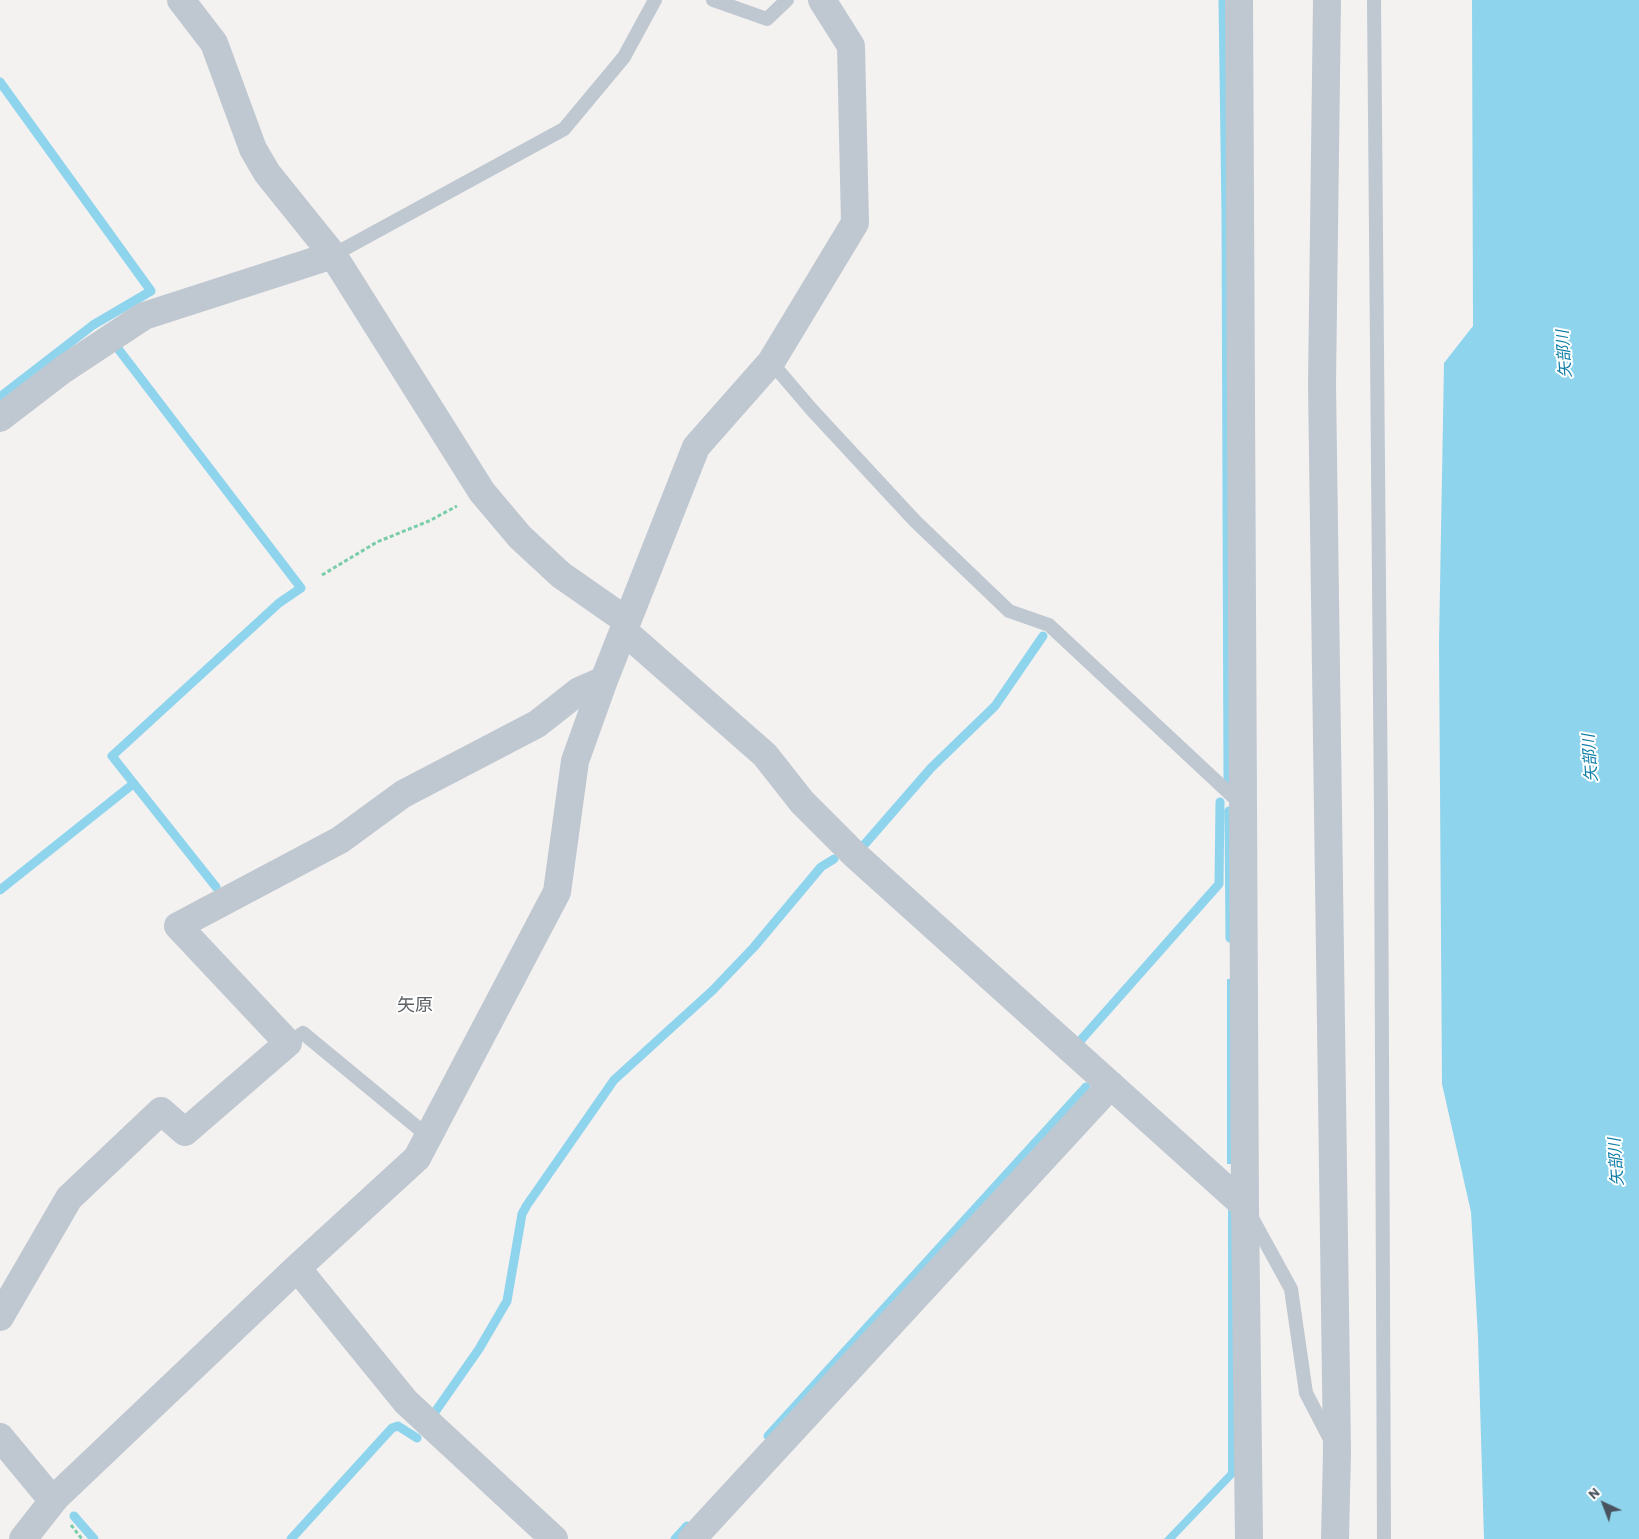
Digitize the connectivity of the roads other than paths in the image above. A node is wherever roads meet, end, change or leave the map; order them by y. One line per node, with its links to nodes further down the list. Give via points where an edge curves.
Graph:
1 (182, 0): 9 (street, via 214,43 253,149 267,173)
2 (656, 0): 9 (lane, via 624,57 564,129)
3 (713, 0): 4 (lane, via 767,19)
4 (787, 0)
5 (822, 0): 10 (street, via 851,46 855,223)
6 (1239, 0): 14 (street)
7 (1327, 0): 22 (street, via 1322,384)
8 (1374, 0): 29 (lane)
9 (333, 254): 11 (street, via 144,316 64,369); 12 (street, via 482,492 520,537 561,575)
10 (771, 362): 12 (street, via 696,447); 14 (lane, via 915,521 1009,611 1049,625)
11 (0, 418)
12 (626, 626): 13 (street); 16 (street, via 765,755 802,802 855,856)
13 (604, 680): 15 (street, via 578,690 537,724 403,794 340,840 178,926); 17 (street, via 575,761 557,892)
14 (1243, 807): 18 (street)
15 (288, 1043): 17 (lane, via 303,1033); 20 (street, via 185,1132 161,1111 69,1198)
16 (1111, 1085): 18 (street); 26 (street)
17 (429, 1136): 19 (street, via 417,1158)
18 (1246, 1206): 22 (lane, via 1291,1289 1306,1393); 27 (street)
19 (297, 1268): 23 (street); 25 (street, via 406,1402)
20 (0, 1317)
21 (0, 1437): 23 (street)
22 (1337, 1452): 28 (street)
23 (52, 1501): 24 (street)
24 (23, 1539)
25 (554, 1539)
26 (692, 1539)
27 (1249, 1539)
28 (1335, 1539)
29 (1384, 1539)

